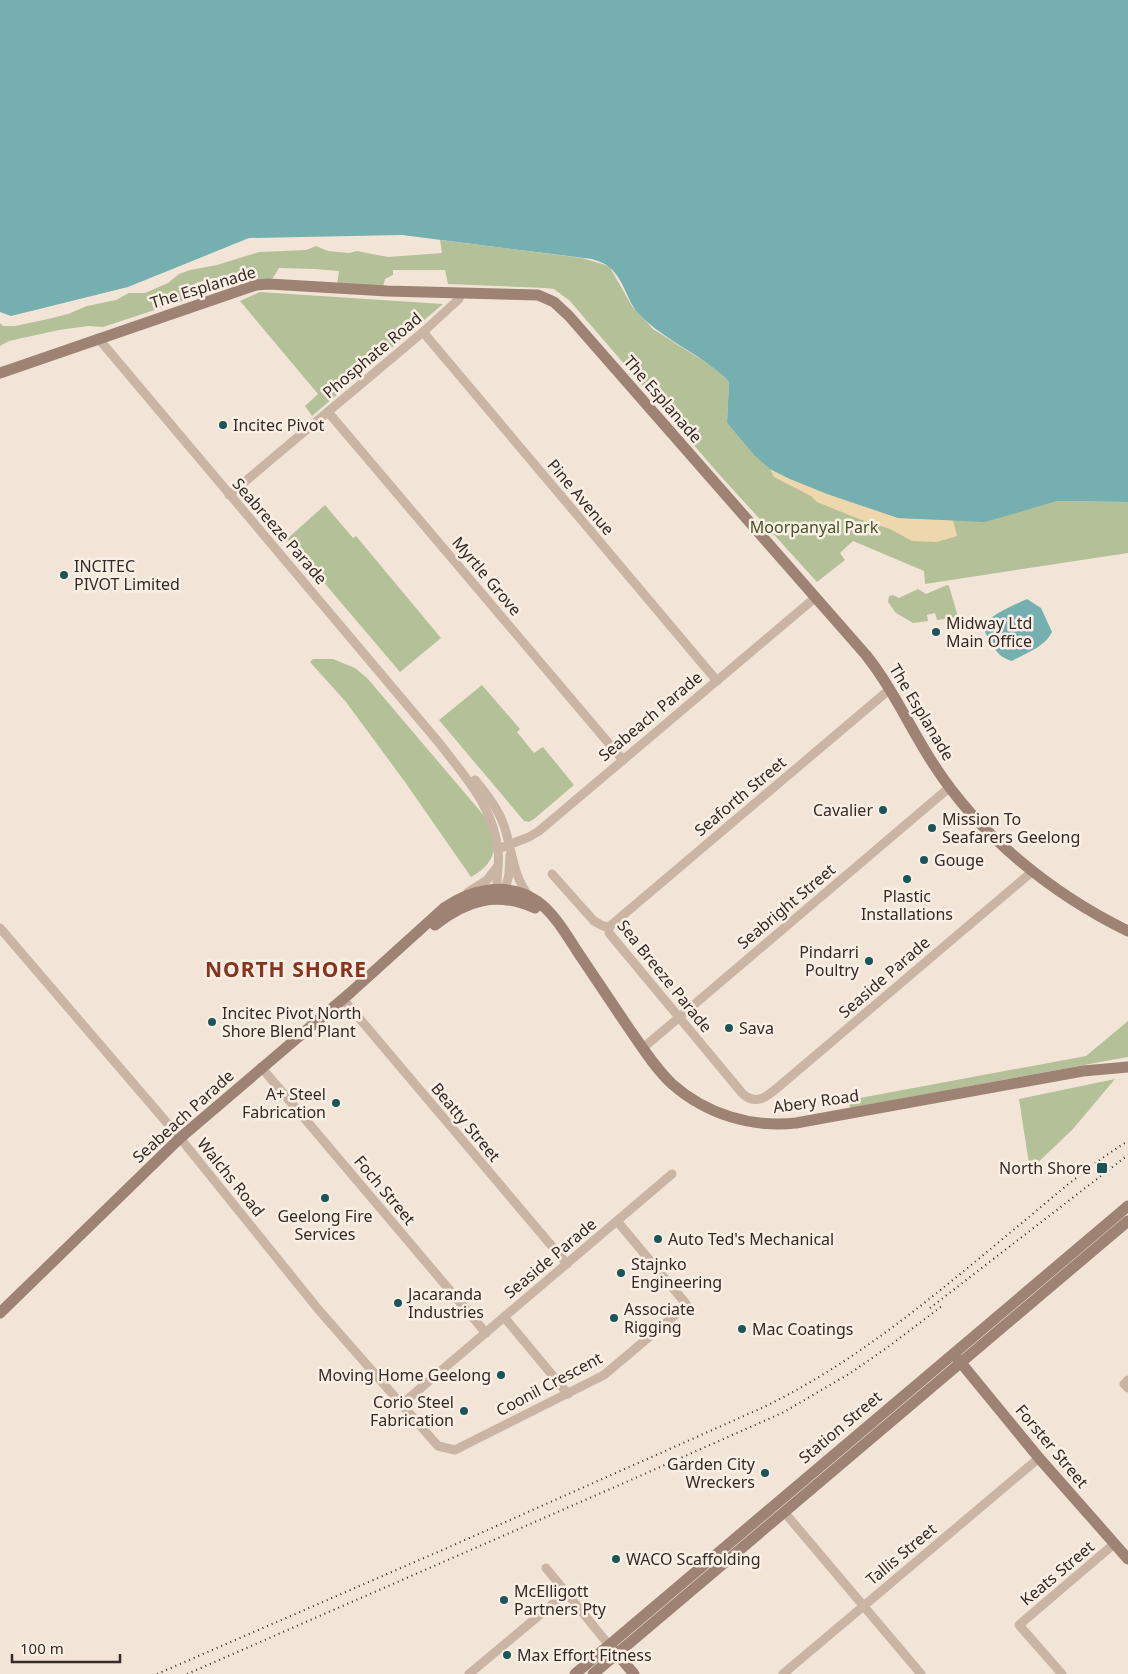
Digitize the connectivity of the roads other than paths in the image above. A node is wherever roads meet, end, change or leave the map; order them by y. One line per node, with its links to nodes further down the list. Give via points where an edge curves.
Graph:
1 (460, 293): 2 (street, Phosphate Road, via 459,300); 3 (main road, The Esplanade, via 256,285); 7 (main road, The Esplanade, via 538,295 554,302)
2 (423, 332): 5 (street, Phosphate Road); 8 (street, Pine Avenue)
3 (98, 338): 4 (main road, The Esplanade); 6 (street, Seabreeze Parade)
4 (0, 372)
5 (328, 412): 6 (street, Phosphate Road); 11 (street, Myrtle Grove)
6 (229, 495): 10 (street, Seabreeze Parade)
7 (816, 597): 8 (street, Seabeach Parade); 9 (main road, The Esplanade, via 866,655)
8 (717, 681): 11 (street, Seabeach Parade)
9 (890, 689): 12 (main road, The Esplanade); 22 (street, Seaforth Street)
10 (440, 744): 13 (street, Seabreeze Parade, via 491,801); 14 (street, Seabreeze Parade, via 484,804 491,818)
11 (622, 760): 13 (street, Seabeach Parade, via 539,831)
12 (950, 787): 16 (main road, The Esplanade, via 987,830); 27 (street, Seabright Street)
13 (510, 845): 14 (street, Seabeach Parade); 18 (street, Seabreeze Parade, via 509,874); 19 (street, Seabreeze Parade, via 520,881)
14 (498, 849): 15 (street, Seabreeze Parade)
15 (498, 862): 18 (street, Seabreeze Parade); 20 (street, via 487,880)
16 (1033, 870): 24 (main road, The Esplanade, via 1090,910); 33 (street, Seaside Parade, via 778,1087 764,1098)
17 (552, 874): 22 (street, Sea Breeze Parade, via 594,921)
18 (501, 893): 19 (main road, Abery Road); 20 (main road, Seabeach Parade, via 473,892); 21 (main road, Seabeach Parade, via 511,900 532,906); 25 (main road, Seabeach Parade, via 457,909)
19 (531, 898): 21 (main road, Abery Road, via 546,909)
20 (457, 899): 25 (main road, Seabeach Parade, via 432,917)
21 (560, 926): 28 (main road, Abery Road)
22 (608, 927): 27 (street, Sea Breeze Parade, via 609,933)
23 (0, 928): 34 (street, Walchs Road)
24 (1128, 931)
25 (396, 952): 26 (main road, Seabeach Parade)
26 (343, 999): 30 (main road, Seabeach Parade); 39 (street, Beatty Street)
27 (679, 1017): 28 (street, Seabright Street); 33 (street, Sea Breeze Parade, via 742,1093)
28 (643, 1048): 32 (main road, Abery Road, via 672,1084 702,1105 737,1119 769,1124 805,1121)
29 (1128, 1059): 32 (main road, Abery Road)
30 (261, 1067): 34 (main road, Seabeach Parade); 42 (street, Foch Street)
31 (1128, 1067): 32 (main road, Abery Road)
32 (1083, 1071)
33 (752, 1100)
34 (180, 1138): 40 (main road, Seabeach Parade); 46 (street, Walchs Road, via 318,1309)
35 (672, 1174): 37 (street, Seaside Parade)
36 (1128, 1206): 43 (main road, Station Street)
37 (616, 1221): 39 (street, Seaside Parade); 45 (street, Coonil Crescent, via 686,1305 604,1376)
38 (1128, 1221): 44 (main road, Station Street)
39 (567, 1264): 41 (street, Seaside Parade)
40 (0, 1313)
41 (504, 1317): 42 (street, Seaside Parade); 45 (street)
42 (486, 1333): 46 (street, Seaside Parade)
43 (953, 1353): 44 (main road, Forster Street); 55 (main road, Station Street)
44 (961, 1363): 48 (main road, Forster Street); 49 (main road, Station Street)
45 (568, 1394): 47 (street, Coonil Crescent, via 455,1450)
46 (402, 1404): 47 (street, Walchs Road)
47 (438, 1446)
48 (1039, 1458): 50 (main road, Forster Street); 54 (street, Tallis Street)
49 (785, 1513): 54 (street); 56 (main road, Station Street)
50 (1114, 1544): 51 (main road, Forster Street); 63 (street, Keats Street, via 1019,1625)
51 (1128, 1559)
52 (546, 1568): 53 (street)
53 (566, 1593): 55 (street); 57 (street)
54 (863, 1606): 61 (street, Tallis Street); 62 (street)
55 (609, 1645): 56 (main road); 58 (main road, Station Street)
56 (617, 1654): 59 (main road, Station Street); 60 (main road)
57 (469, 1674)
58 (575, 1674)
59 (593, 1674)
60 (634, 1674)
61 (783, 1674)
62 (921, 1674)
63 (1062, 1674)

